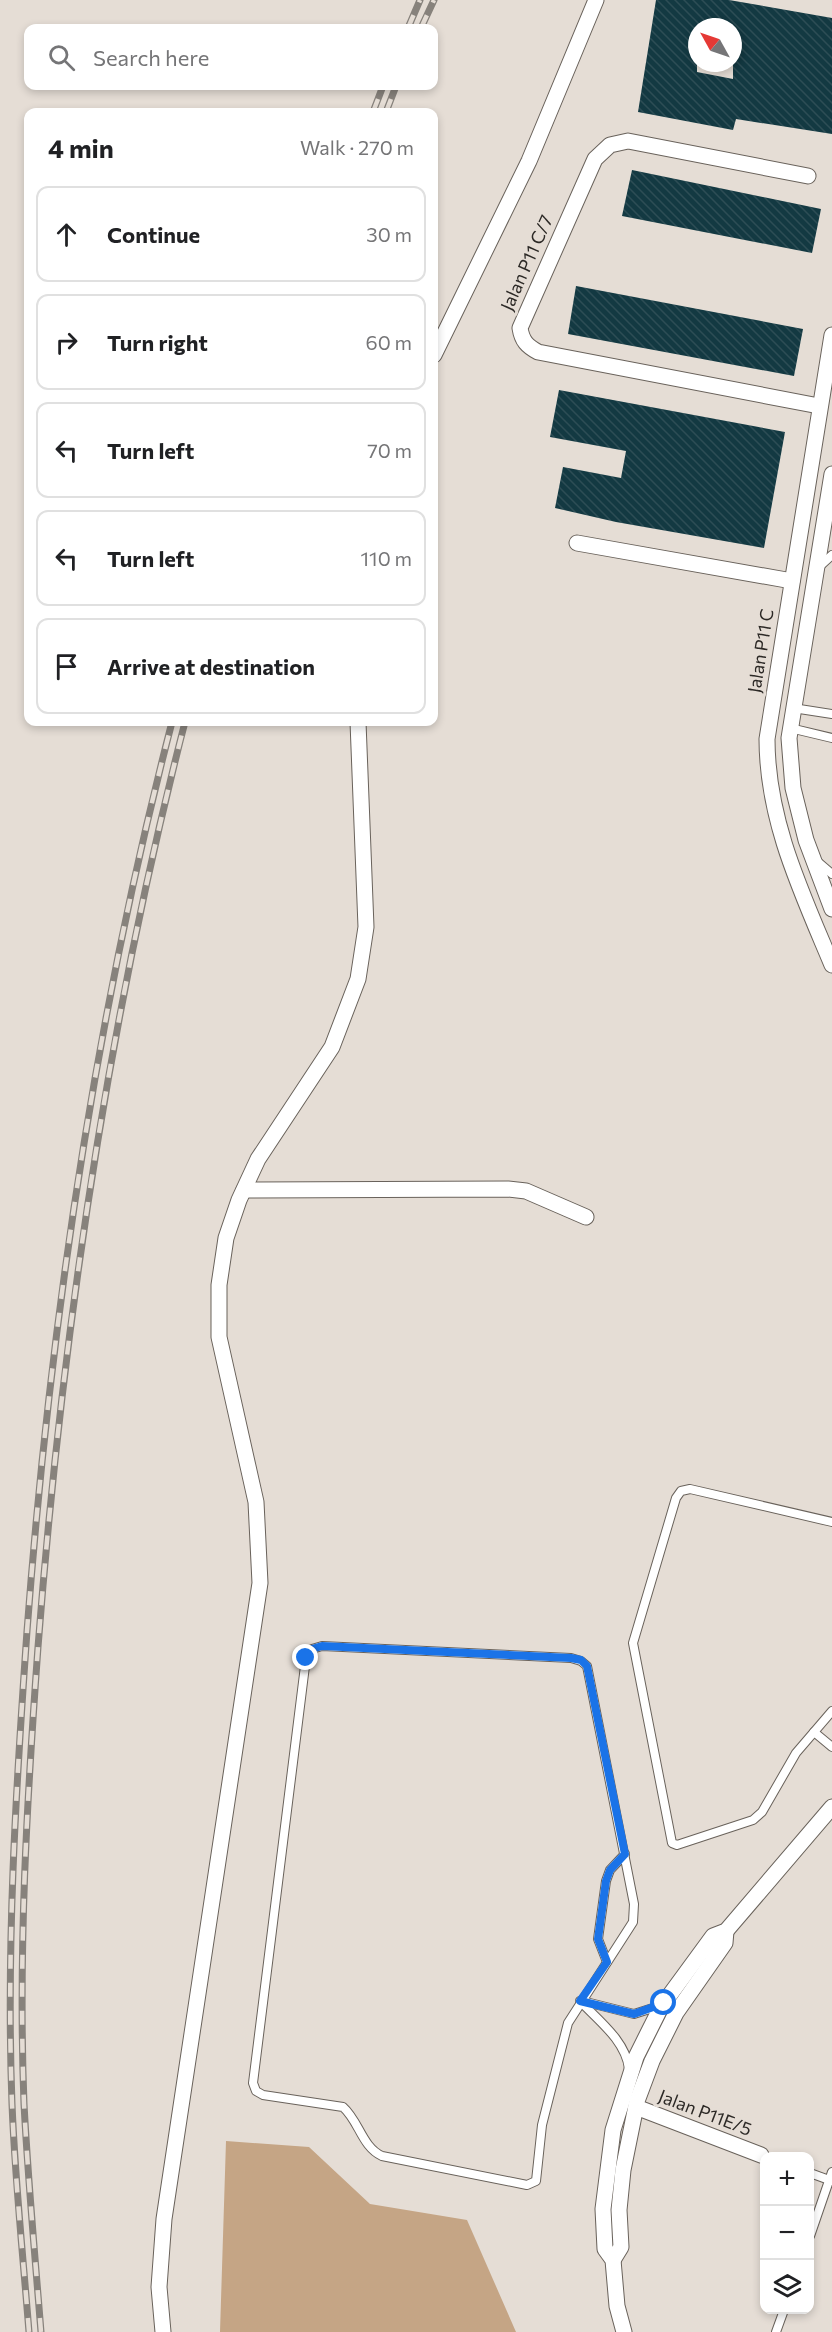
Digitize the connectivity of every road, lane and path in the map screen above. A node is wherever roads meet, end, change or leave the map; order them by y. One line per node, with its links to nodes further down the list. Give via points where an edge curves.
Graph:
1 (596, 0): 4 (street, via 529,161)
2 (808, 176): 5 (street, Jalan P11 C/7, via 628,141 610,146 595,159 520,328 522,338 538,352)
3 (832, 334): 5 (street, Jalan P11 C)
4 (438, 347)
5 (819, 406): 10 (street, Jalan P11 C)
6 (832, 474): 9 (street)
7 (577, 543): 10 (street)
8 (832, 555): 9 (lane)
9 (817, 568): 11 (street)
10 (792, 581): 19 (street, Jalan P11 C, via 767,739 767,767 770,793 790,865)
11 (793, 708): 12 (lane); 14 (street)
12 (832, 714)
13 (357, 726): 20 (street, via 366,927 358,979 332,1047 258,1159)
14 (790, 728): 15 (lane); 16 (street, via 793,788)
15 (832, 738)
16 (810, 856): 17 (lane); 18 (street)
17 (832, 874)
18 (832, 909)
19 (832, 965)
20 (243, 1190): 21 (street, via 508,1189 526,1191); 40 (street, via 226,1239 219,1285 219,1337 256,1502 260,1583 164,2219 159,2288)
21 (586, 1217)
22 (832, 1522): 24 (lane, via 690,1489 681,1491 634,1635 672,1843 677,1845 753,1820 762,1812 781,1774)
23 (832, 1712): 24 (lane)
24 (814, 1732): 25 (lane)
25 (832, 1747)
26 (832, 1807): 28 (street)
27 (625, 1854): 29 (lane, via 634,1904 633,1922); 29 (lane, via 610,1870 606,1881 598,1939); 30 (lane, via 587,1666 581,1660 322,1646 312,1649 306,1658 253,2083 256,2091 343,2107 373,2152 382,2156 527,2184 536,2181 553,2075 568,2023)
28 (726, 1931): 31 (street, via 713,1936); 33 (street, via 725,1943 676,2013 652,2061)
29 (607, 1962): 30 (lane)
30 (580, 2001): 31 (lane, via 634,2014); 32 (lane, via 619,2043 628,2059)
31 (664, 2003): 32 (street)
32 (630, 2075): 38 (street, via 613,2130 605,2189 605,2249)
33 (636, 2107): 34 (street, Jalan P11E/5); 38 (street, via 623,2170 621,2247)
34 (760, 2155)
35 (814, 2174): 36 (lane)
36 (831, 2178): 37 (lane)
37 (814, 2225)
38 (613, 2260): 41 (street)
39 (783, 2314): 42 (lane)
40 (163, 2332)
41 (624, 2332)
42 (776, 2332)

